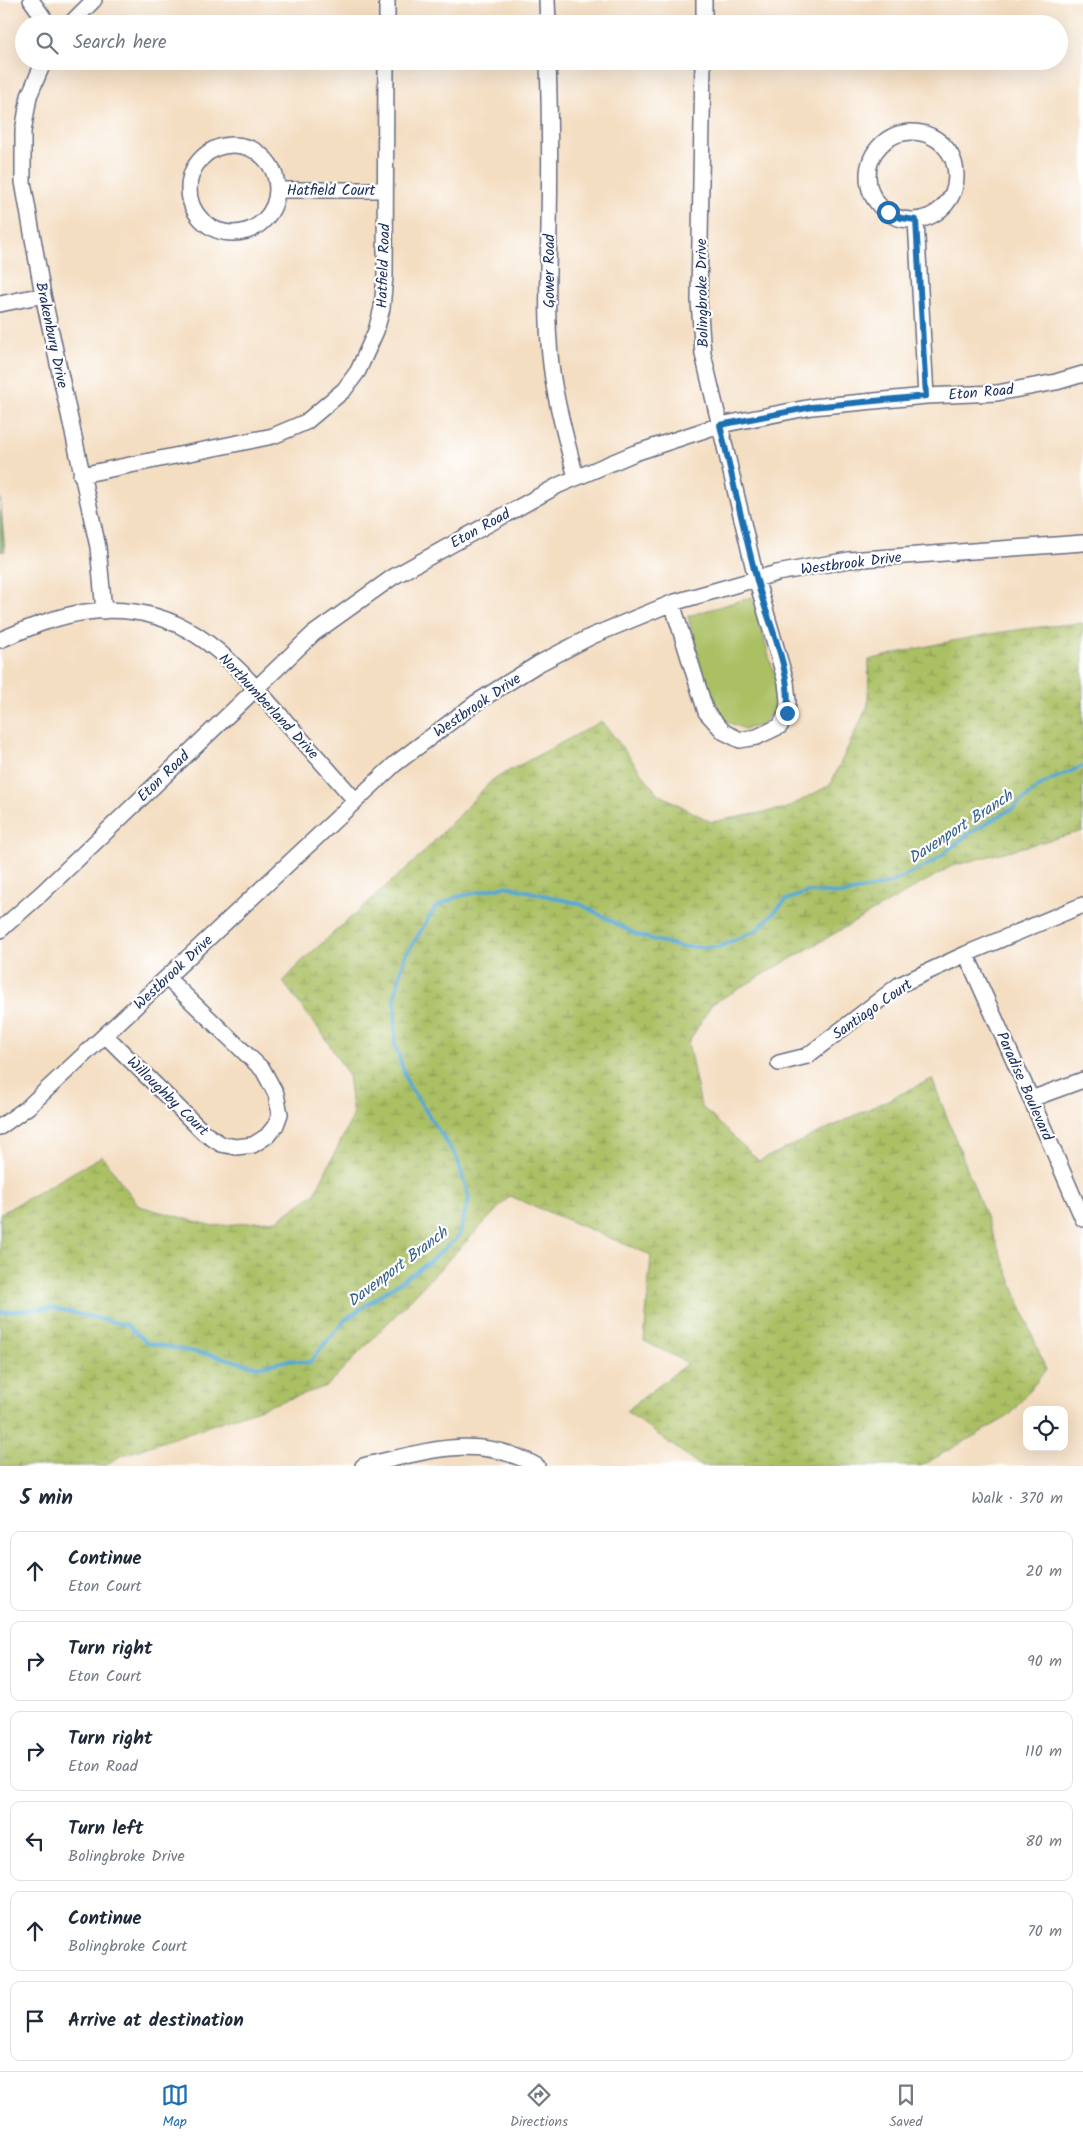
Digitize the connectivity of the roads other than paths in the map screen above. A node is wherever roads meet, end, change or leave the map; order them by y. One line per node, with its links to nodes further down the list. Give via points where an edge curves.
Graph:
1 (31, 0): 6 (street)
2 (94, 0): 7 (street)
3 (387, 0): 8 (street)
4 (547, 0): 9 (street)
5 (704, 0): 10 (street)
6 (42, 15)
7 (79, 15)
8 (386, 15)
9 (548, 15)
10 (704, 15)
11 (40, 70): 18 (street, Brakenbury Drive, via 29,96 22,156 23,182)
12 (386, 70): 16 (street, Hatfield Road)
13 (548, 70): 24 (street, Gower Road, via 550,346 558,402)
14 (703, 70): 22 (street, Bolingbroke Drive, via 699,301 703,354)
15 (277, 190): 15 (street, Hatfield Court, via 266,161 252,149 239,146 224,146 211,151 192,173 189,188 191,202 208,226 236,233 249,230 264,219 275,203); 16 (street, Hatfield Court)
16 (385, 190): 23 (street, Hatfield Road, via 382,308 369,350 344,390 306,422 273,436)
17 (916, 220): 17 (street, via 928,217 948,201 954,190 955,164 950,153 931,136 904,133 890,138 879,148 871,160 868,175 870,189 877,202 888,212); 21 (street)
18 (43, 295): 19 (street); 23 (street, Brakenbury Drive)
19 (0, 304)
20 (1083, 374): 21 (street, Eton Road, via 997,393)
21 (926, 396): 22 (street, Eton Road, via 812,407)
22 (720, 425): 24 (street, Eton Road, via 636,453); 26 (street, Bolingbroke Drive)
23 (81, 475): 28 (street, Brakenbury Drive, via 98,547)
24 (576, 478): 30 (street, Eton Road, via 393,577 313,634)
25 (1083, 543): 26 (street, Westbrook Drive, via 849,560)
26 (756, 578): 27 (street, Westbrook Drive); 27 (street, Bolingbroke Drive, via 780,658 788,701 787,713 780,726 757,737 740,740 724,732 706,712)
27 (672, 603): 31 (street, Westbrook Drive, via 592,636 492,692 432,734)
28 (104, 611): 29 (street, Northumberland Drive, via 46,621); 30 (street, Northumberland Drive, via 152,615 190,630 239,668)
29 (0, 640)
30 (256, 687): 31 (street, Northumberland Drive); 33 (street, Eton Road)
31 (355, 800): 35 (street, Westbrook Drive)
32 (1083, 905): 34 (street, Santiago Court)
33 (0, 930)
34 (966, 954): 37 (street, Santiago Court, via 899,985 807,1056); 39 (street, Paradise Boulevard)
35 (167, 978): 36 (street, Westbrook Drive); 36 (street, Willoughby Court, via 263,1070 276,1094 280,1114 267,1136 253,1145 236,1147 221,1144 204,1133)
36 (105, 1036): 40 (street, Westbrook Drive, via 28,1107)
37 (779, 1063)
38 (1083, 1080): 39 (street)
39 (1031, 1098): 41 (street, Paradise Boulevard)
40 (0, 1127)
41 (1083, 1219)
42 (363, 1466): 43 (street, via 445,1447 478,1446 501,1451)
43 (537, 1466)

